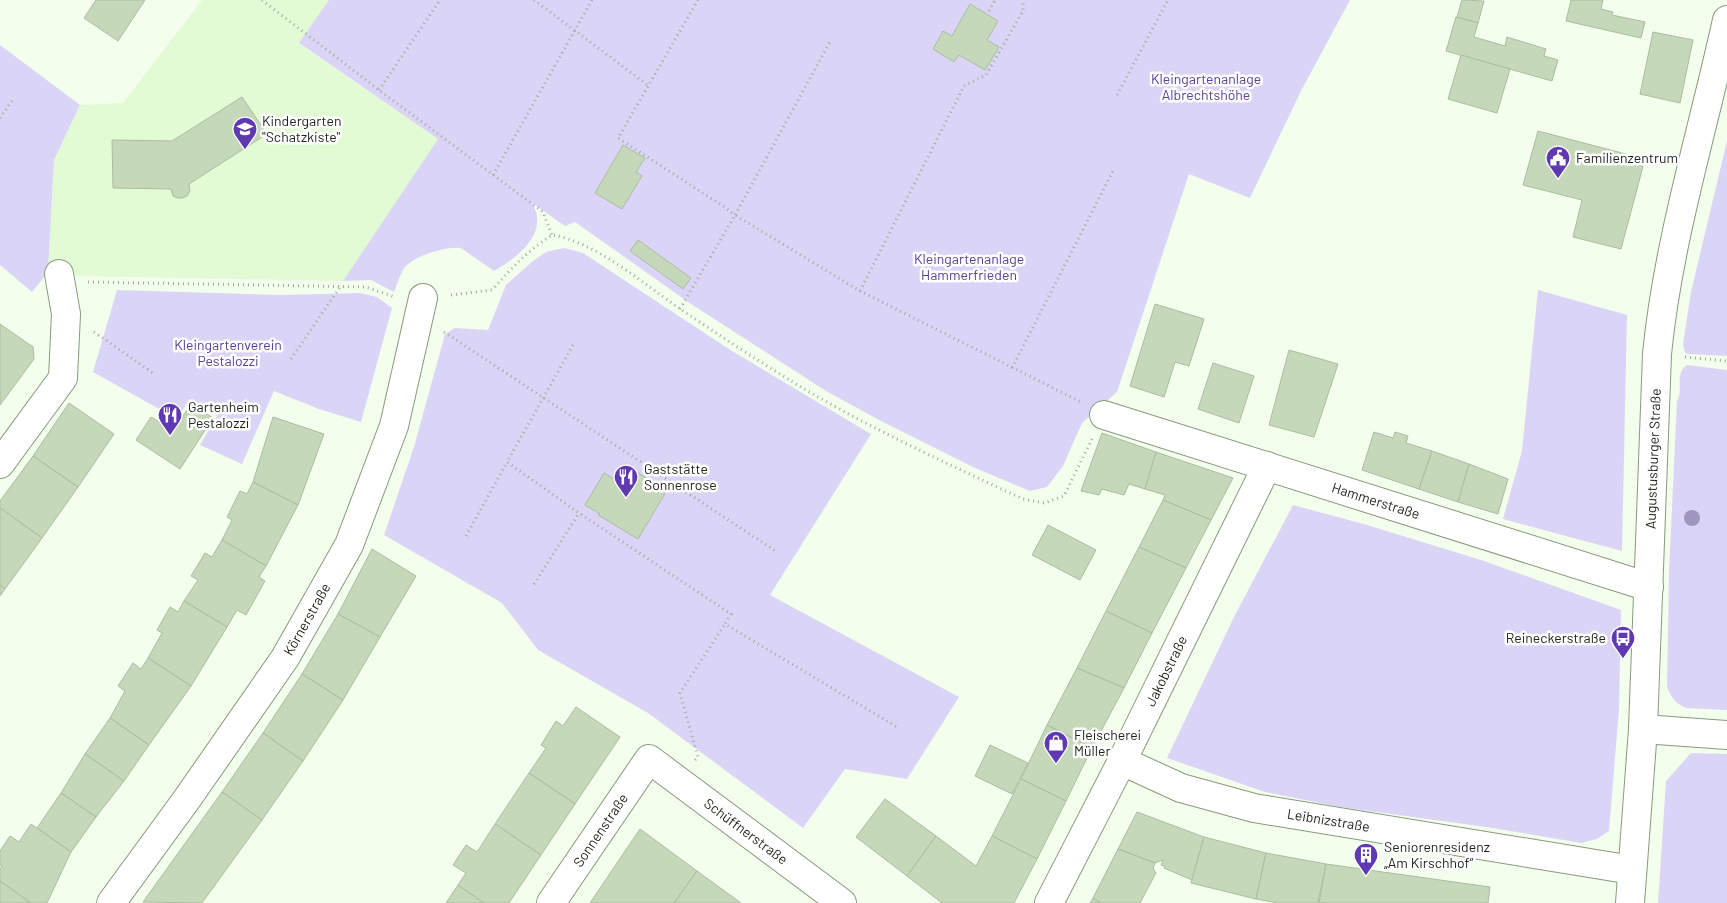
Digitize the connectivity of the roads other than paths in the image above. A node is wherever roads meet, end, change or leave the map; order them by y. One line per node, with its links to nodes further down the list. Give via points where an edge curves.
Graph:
1 (1727, 20): 7 (street, Augustusburger Straße, via 1684,202 1660,323)
2 (59, 277): 5 (street, via 66,314 63,378)
3 (423, 298): 13 (street, Körnerstraße, via 394,426 349,545 285,658)
4 (1104, 415): 6 (street, Hammerstraße)
5 (0, 464)
6 (1267, 466): 7 (street, Hammerstraße); 11 (street, Jakobstraße)
7 (1649, 587): 8 (street, Augustusburger Straße)
8 (1643, 730): 9 (street); 12 (street, Augustusburger Straße)
9 (1727, 735)
10 (649, 758): 14 (street, Sonnenstraße); 15 (street, Schüffnerstraße)
11 (1122, 761): 12 (street, Leibnizstraße, via 1181,788 1254,808); 16 (street, Jakobstraße)
12 (1632, 870): 17 (street, Augustusburger Straße)
13 (111, 903)
14 (551, 903)
15 (842, 903)
16 (1050, 903)
17 (1630, 903)

